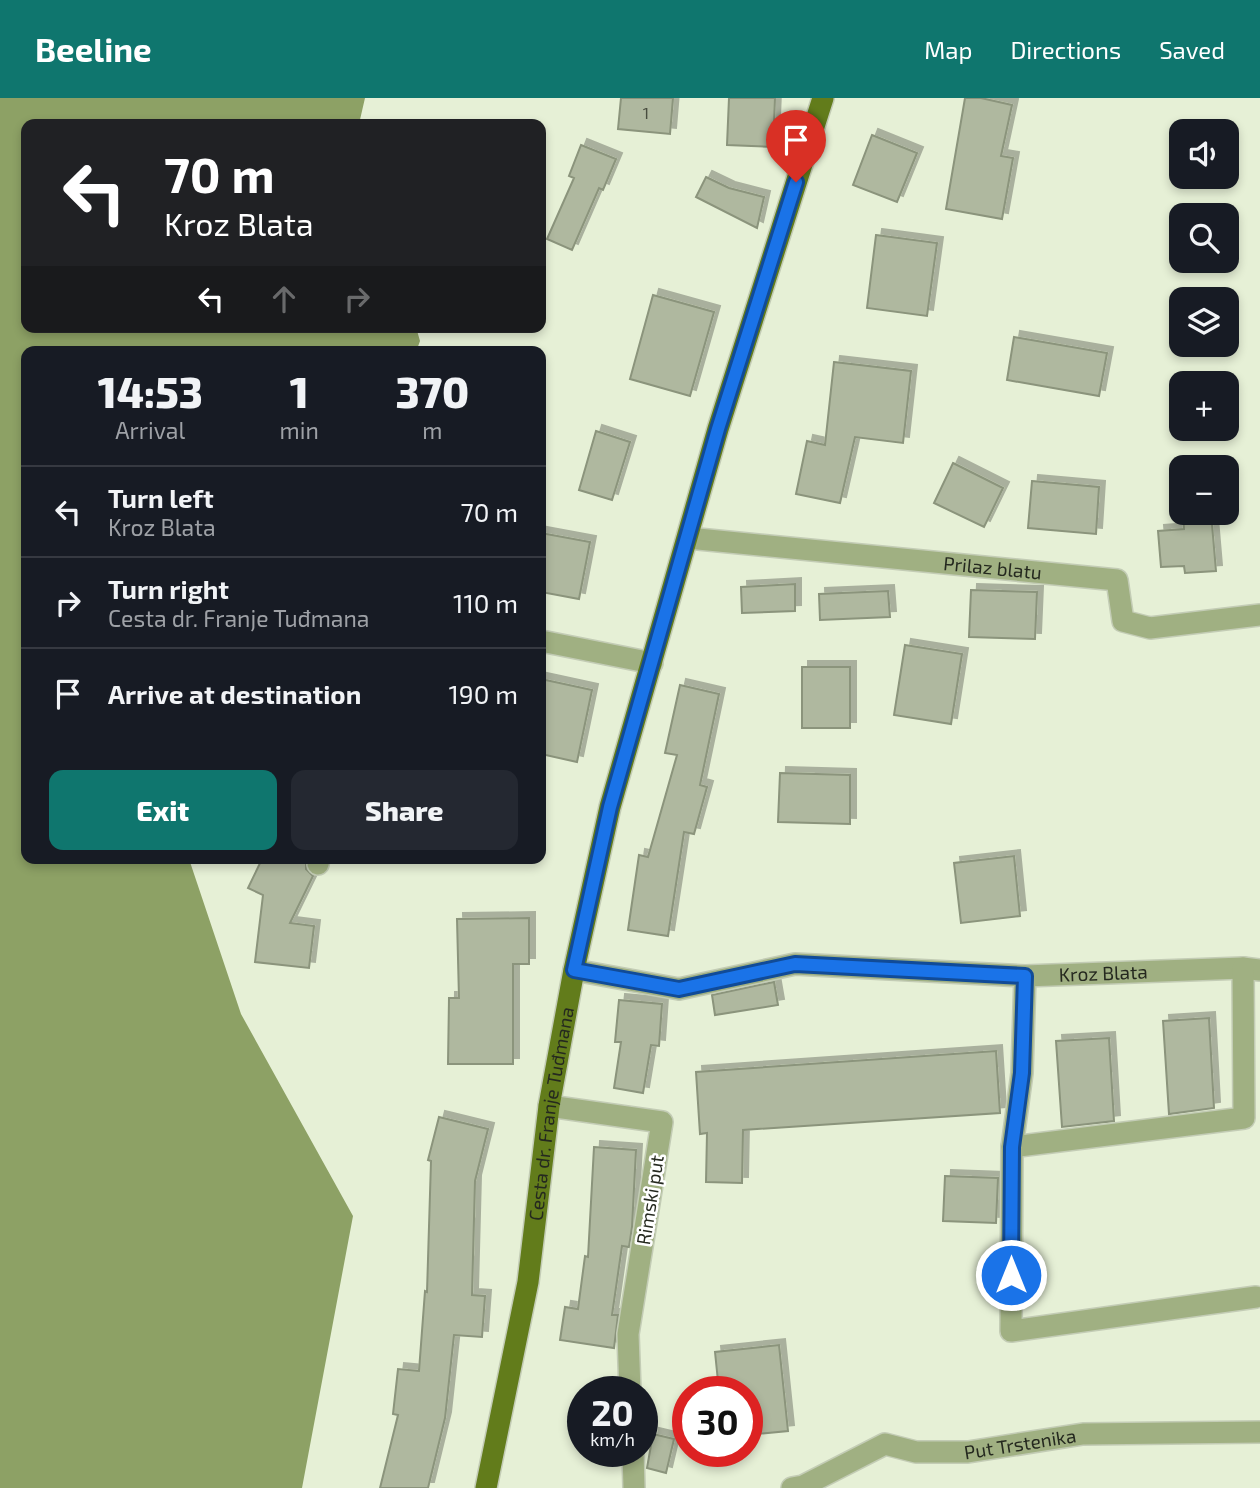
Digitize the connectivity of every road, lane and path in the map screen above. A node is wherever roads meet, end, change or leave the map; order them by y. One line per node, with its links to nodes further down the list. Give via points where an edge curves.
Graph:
1 (823, 98): 2 (main road, Cesta dr. Franje Tuđmana)
2 (688, 538): 3 (street, Prilaz blatu, via 1117,580 1123,621 1150,628); 5 (main road, Cesta dr. Franje Tuđmana)
3 (1260, 615)
4 (546, 642): 5 (street)
5 (652, 663): 7 (main road, Cesta dr. Franje Tuđmana, via 610,807)
6 (1252, 969): 8 (street, Kroz Blata); 10 (street, via 1244,1118)
7 (574, 970): 8 (street, Kroz Blata, via 679,989 795,964); 9 (main road, Cesta dr. Franje Tuđmana)
8 (1025, 976): 10 (street, via 1022,1073)
9 (549, 1106): 12 (street, Rimski put, via 662,1122 628,1334); 15 (main road, Cesta dr. Franje Tuđmana, via 528,1282)
10 (1012, 1147): 11 (street, via 1011,1331)
11 (1256, 1297)
12 (629, 1376)
13 (1260, 1432): 17 (street, Put Trstenika, via 1083,1434 968,1451 916,1452 885,1444)
14 (633, 1467): 16 (street)
15 (486, 1488)
16 (634, 1488)
17 (792, 1488)

